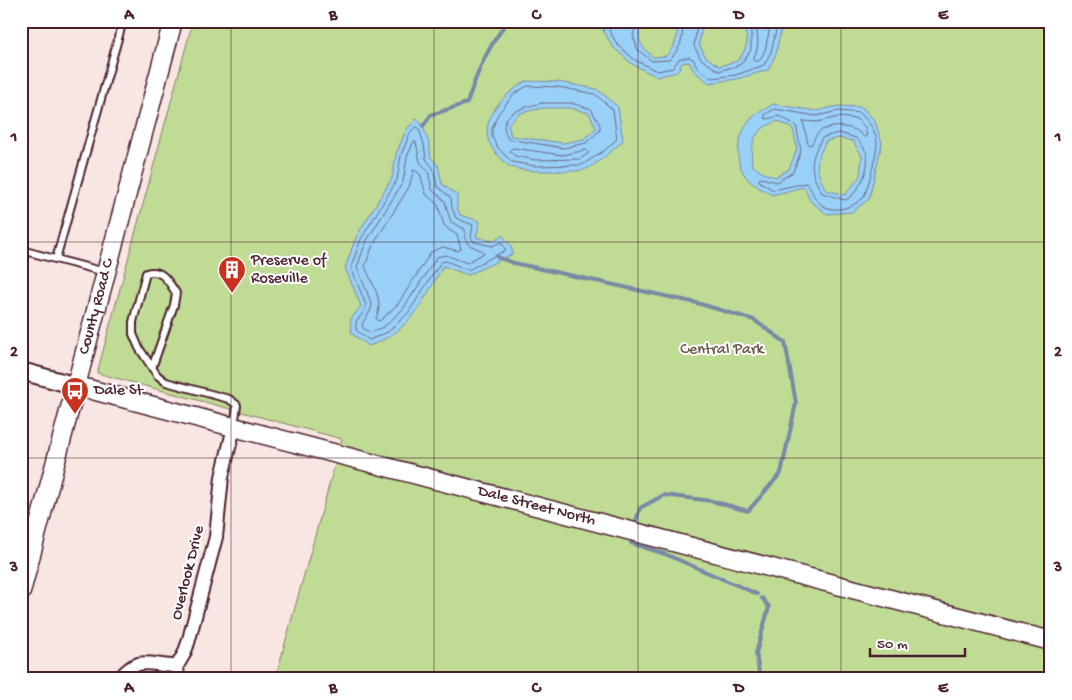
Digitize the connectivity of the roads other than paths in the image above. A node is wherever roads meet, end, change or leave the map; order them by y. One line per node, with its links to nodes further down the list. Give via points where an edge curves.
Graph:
1 (123, 21): 4 (lane)
2 (172, 21): 5 (main road, County Road C)
3 (21, 250): 4 (lane)
4 (56, 259): 5 (lane)
5 (107, 272): 8 (main road, County Road C)
6 (152, 368): 6 (lane, via 133,334 133,322 146,273 152,271 164,276 176,293); 9 (lane, via 166,382 229,399 237,405)
7 (21, 371): 8 (street, Dale Street North)
8 (77, 386): 9 (main road, Dale Street North); 10 (main road, County Road C)
9 (234, 427): 11 (main road, Dale Street North); 12 (street, Overlook Drive, via 222,477 214,550 188,644)
10 (21, 592)
11 (1051, 641)
12 (176, 666): 13 (street, via 147,662 135,664); 14 (street)
13 (120, 679)
14 (178, 679)

